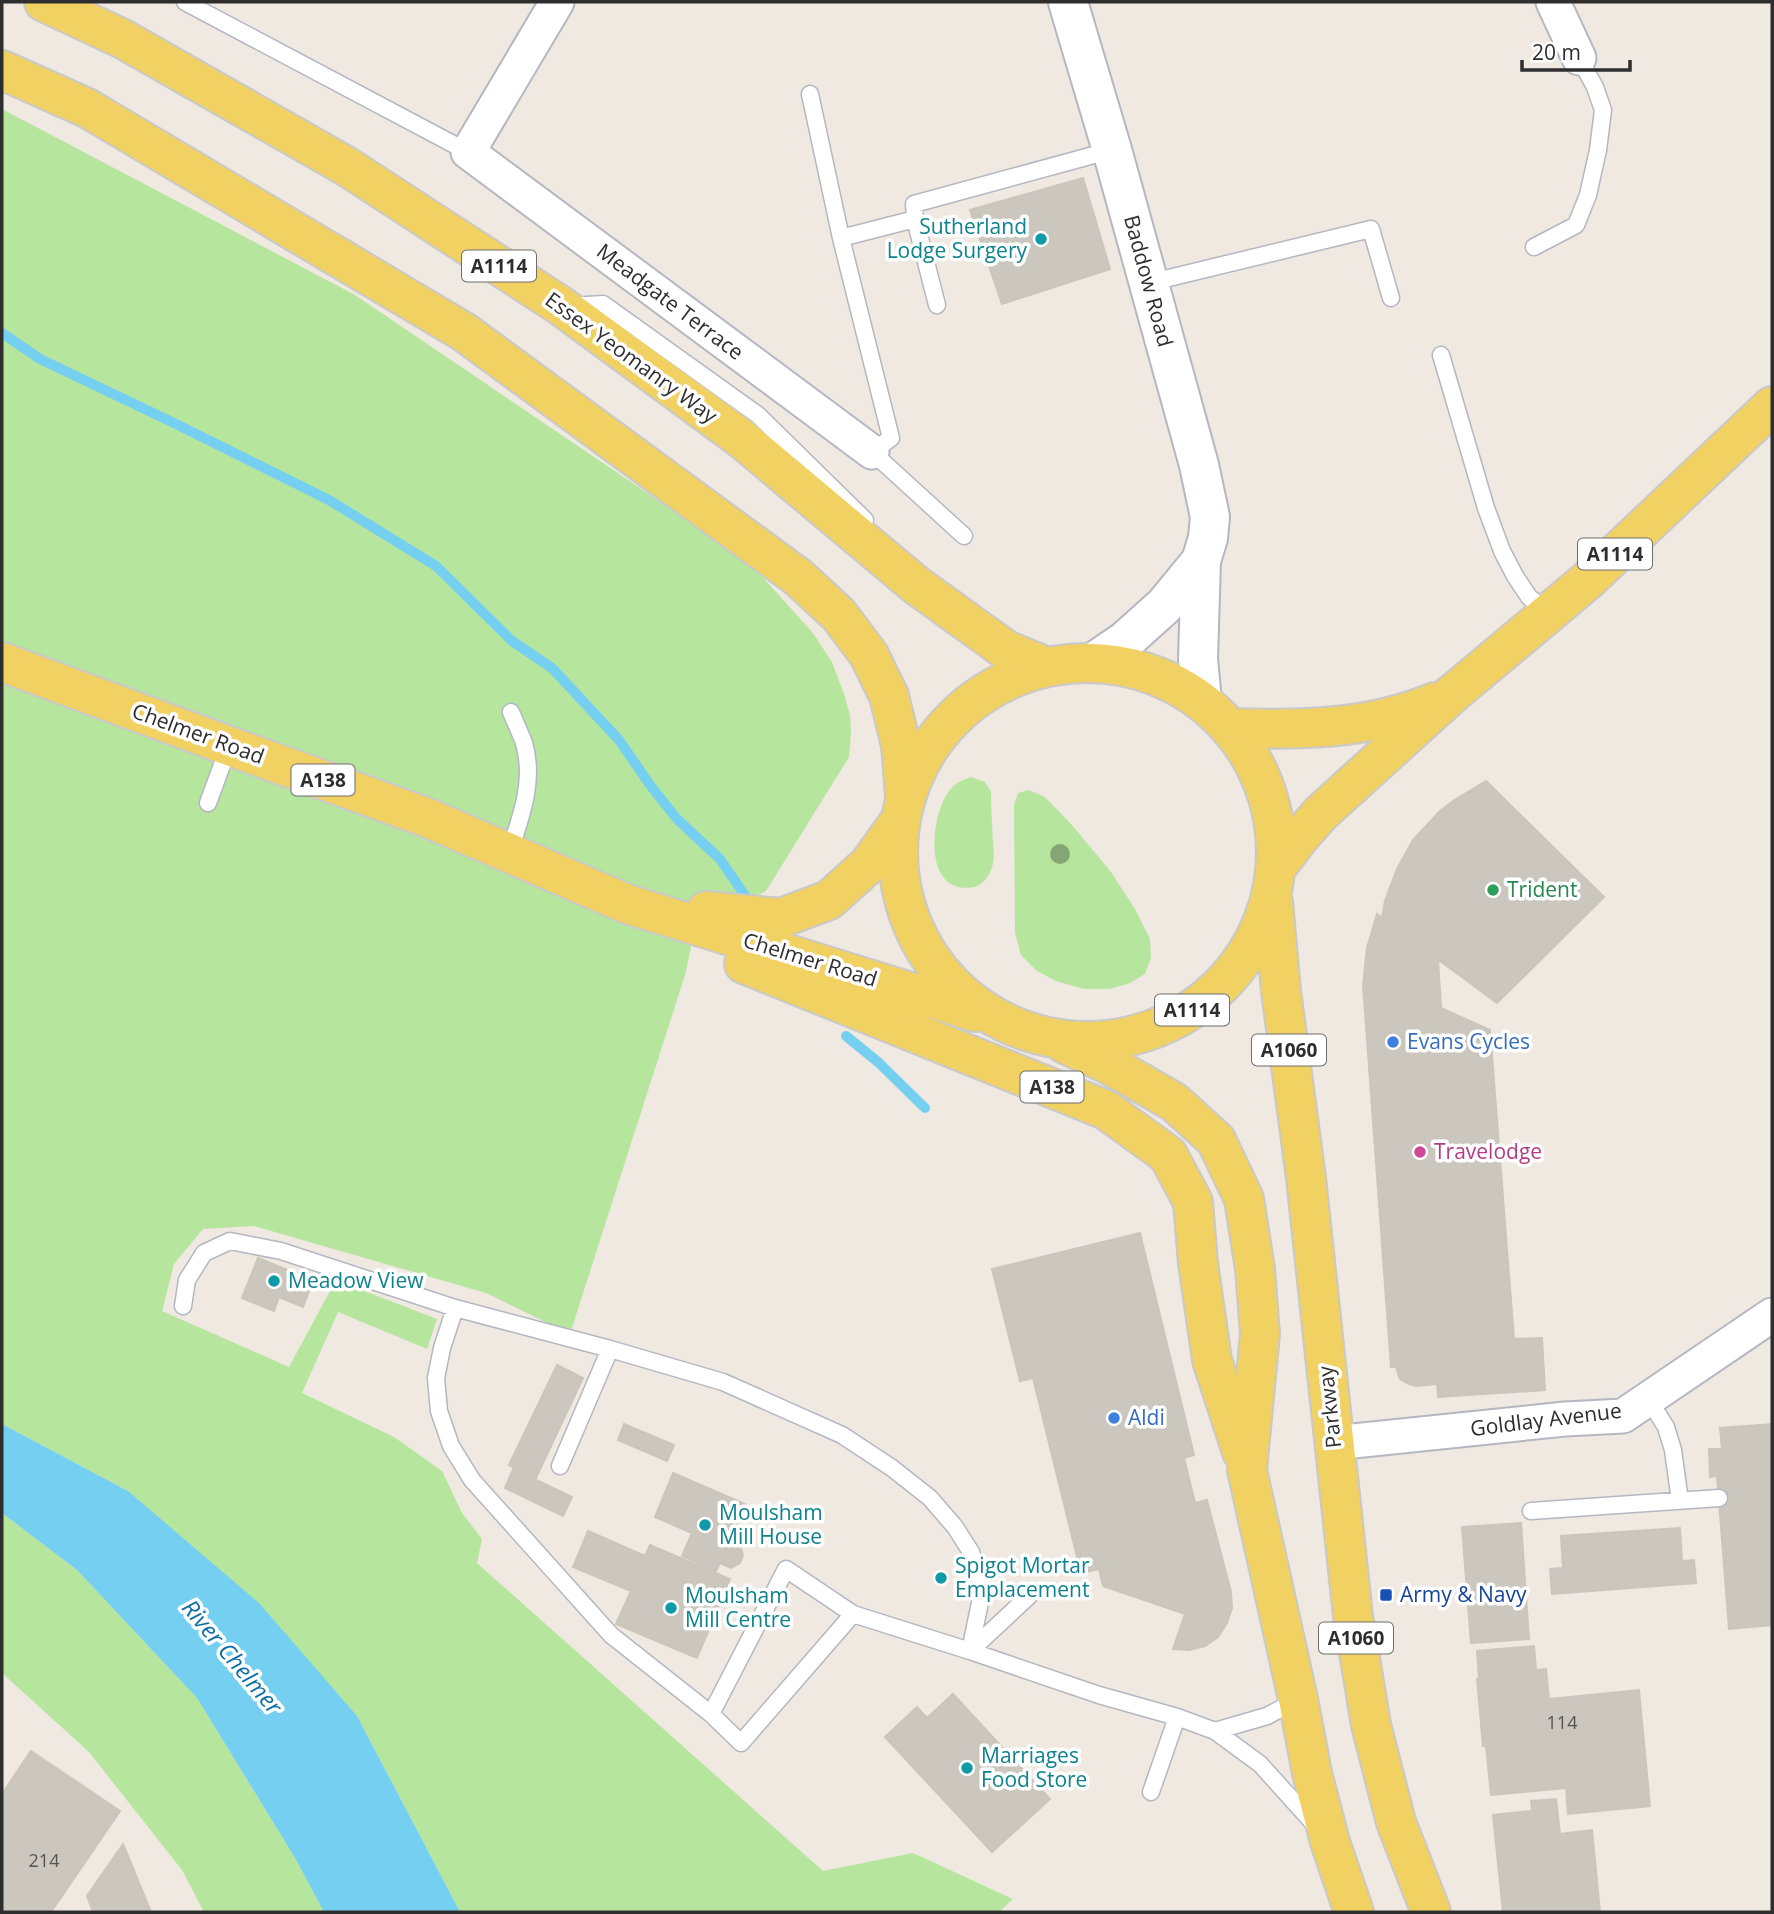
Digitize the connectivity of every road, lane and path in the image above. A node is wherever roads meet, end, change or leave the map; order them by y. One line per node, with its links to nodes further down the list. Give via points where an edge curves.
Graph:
1 (44, 2): 25 (main road, Essex Yeomanry Way / A1114, via 123,39 346,166 561,306 742,439 897,569 1006,650)
2 (185, 2): 10 (lane)
3 (557, 2): 10 (street)
4 (1068, 2): 9 (main road, Baddow Road)
5 (1553, 2): 6 (street)
6 (1578, 58): 13 (lane, via 1603,110 1588,195 1576,225)
7 (2, 70): 32 (main road, A1114, via 87,108 464,332 798,577 839,615 869,655 889,696 901,745)
8 (810, 94): 12 (lane)
9 (1112, 150): 11 (lane, via 914,204); 14 (main road, Baddow Road)
10 (468, 152): 19 (street, Meadgate Terrace)
11 (915, 219): 12 (lane); 16 (lane)
12 (841, 239): 19 (lane, via 891,438)
13 (1534, 247)
14 (1148, 283): 15 (lane, via 1371,229); 21 (main road, Baddow Road, via 1210,517)
15 (1391, 298)
16 (937, 305)
17 (1441, 355): 22 (lane, via 1502,551 1529,597)
18 (1772, 406): 22 (main road, A1114)
19 (872, 452): 20 (lane)
20 (964, 536)
21 (1201, 562): 23 (main road, Baddow Road, via 1164,606); 27 (main road, Baddow Road, via 1198,659)
22 (1549, 613): 26 (main road, A1114)
23 (1094, 663): 25 (main road, A1114); 27 (main road, A1114, via 1162,678)
24 (9, 664): 30 (main road, Chelmer Road / A138)
25 (1047, 667): 32 (main road, A1114, via 1014,677 958,713 918,765)
26 (1451, 695): 29 (main road, A1114, via 1418,709 1341,727); 34 (main road, A1114, via 1321,813 1299,838)
27 (1202, 701): 29 (main road, A1114)
28 (510, 712): 33 (lane, via 524,744 529,772 526,800)
29 (1231, 728): 34 (main road, A1114, via 1262,779 1272,808)
30 (229, 746): 31 (lane); 33 (main road, Chelmer Road / A138, via 428,818)
31 (208, 803)
32 (902, 809): 35 (main road, Chelmer Road / A138, via 869,864 829,900 781,918); 36 (main road, A1114, via 897,868 907,913 927,954 957,990)
33 (509, 853): 35 (main road, Chelmer Road / A138)
34 (1274, 881): 37 (main road, A1114, via 1263,924 1248,953 1206,1001 1153,1031 1094,1041); 43 (main road, Parkway / A1060, via 1281,991)
35 (627, 904): 36 (main road, Chelmer Road / A138); 45 (main road, A138, via 741,962 1106,1110 1168,1155 1193,1202 1212,1360)
36 (994, 1017): 37 (main road, A1114)
37 (1054, 1039): 45 (main road, A1060, via 1108,1063 1174,1102 1216,1140 1244,1199 1260,1334)
38 (183, 1306): 39 (lane, via 187,1280 204,1252 230,1241 281,1251)
39 (455, 1308): 41 (lane); 53 (lane, via 436,1378 439,1411 451,1446 472,1480 611,1635)
40 (1772, 1315): 42 (street, Goldlay Avenue)
41 (610, 1349): 44 (lane); 51 (lane, via 723,1382 842,1435 930,1497 971,1552 983,1588)
42 (1636, 1408): 43 (street, Goldlay Avenue); 47 (lane, via 1666,1427)
43 (1334, 1443): 59 (main road, Parkway / A1060, via 1353,1616 1371,1726 1396,1822)
44 (560, 1466)
45 (1247, 1470): 52 (main road, A1060)
46 (1719, 1498): 47 (lane)
47 (1680, 1501): 48 (lane)
48 (1531, 1511)
49 (1029, 1596): 51 (lane)
50 (853, 1614): 51 (lane); 53 (lane, via 741,1743); 53 (lane, via 786,1569)
51 (970, 1651): 54 (lane)
52 (1298, 1699): 55 (lane, via 1266,1716); 57 (main road, A1060)
53 (711, 1714)
54 (1177, 1717): 55 (lane); 56 (lane)
55 (1215, 1731): 57 (lane, via 1260,1764)
56 (1151, 1792)
57 (1330, 1842): 58 (main road, A1060)
58 (1354, 1912)
59 (1431, 1912)

